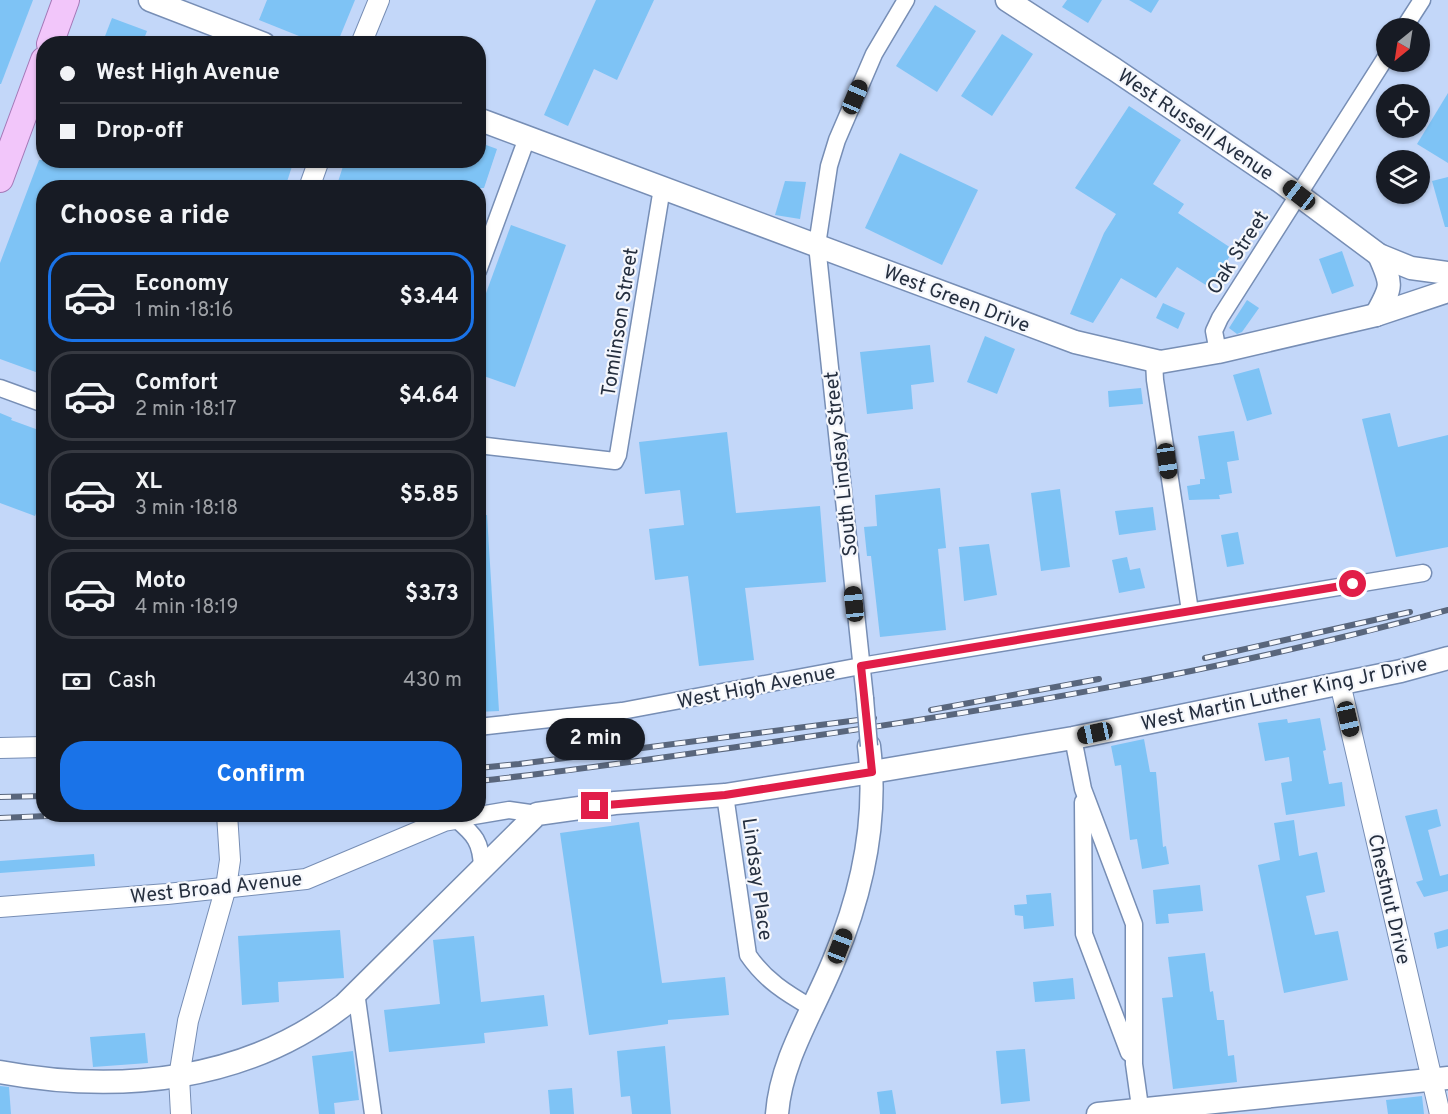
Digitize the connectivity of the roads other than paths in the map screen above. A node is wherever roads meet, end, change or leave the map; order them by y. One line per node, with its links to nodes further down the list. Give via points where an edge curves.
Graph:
1 (66, 0): 8 (main road)
2 (150, 0): 9 (main road)
3 (379, 0): 10 (street)
4 (906, 0): 18 (street, South Lindsay Street, via 874,54 837,140)
5 (1007, 0): 17 (main road, West Russell Avenue)
6 (1422, 0): 7 (street)
7 (1410, 18)
8 (53, 36)
9 (243, 36)
10 (365, 36)
11 (1377, 72): 17 (street, Oak Street)
12 (36, 82): 15 (main road)
13 (486, 122): 14 (main road, West Green Drive)
14 (527, 138): 16 (main road, West Green Drive); 19 (street)
15 (0, 179)
16 (662, 188): 18 (main road, West Green Drive); 28 (street, Tomlinson Street, via 615,461)
17 (1299, 195): 20 (main road, West Russell Avenue); 24 (street, Oak Street, via 1220,318 1214,331)
18 (817, 245): 25 (main road, West Green Drive, via 1075,342); 32 (street, South Lindsay Street)
19 (486, 249)
20 (1379, 255): 21 (main road, West Russell Avenue, via 1411,268); 23 (main road, via 1390,279 1389,292)
21 (1448, 273)
22 (1448, 291): 23 (main road, West Green Drive)
23 (1376, 315): 24 (main road, West Green Drive)
24 (1218, 352): 25 (main road, West Green Drive)
25 (1154, 361): 30 (street)
26 (0, 388): 27 (street)
27 (36, 401)
28 (486, 447)
29 (1423, 573): 30 (street, West High Avenue)
30 (1190, 611): 32 (street, West High Avenue)
31 (1448, 658): 33 (main road, West Martin Luther King Jr Drive)
32 (861, 666): 34 (street, West High Avenue, via 622,711); 36 (street, South Lindsay Street, bridge)
33 (1340, 683): 35 (main road, West Martin Luther King Jr Drive); 55 (street, Chestnut Drive)
34 (486, 726)
35 (1072, 738): 39 (main road, West Martin Luther King Jr Drive); 40 (street)
36 (869, 746): 39 (main road, South Lindsay Street)
37 (36, 747): 38 (street)
38 (0, 748)
39 (872, 772): 41 (main road, West Martin Luther King Jr Drive); 51 (main road, South Lindsay Street, via 869,828 858,892 838,951)
40 (1083, 789): 52 (street, via 1084,934); 52 (street, via 1134,924)
41 (725, 795): 43 (main road, West Martin Luther King Jr Drive, via 615,803); 51 (street, Lindsay Place, via 748,955 760,972)
42 (486, 814): 43 (street, West Broad Avenue, via 509,810)
43 (537, 814): 47 (main road)
44 (228, 822): 48 (street, via 230,860)
45 (442, 822): 48 (street, West Broad Avenue, via 306,879)
46 (460, 822): 47 (street, via 482,848)
47 (482, 867): 50 (main road)
48 (226, 887): 49 (street, West Broad Avenue); 54 (street, via 188,1021)
49 (0, 907)
50 (356, 992): 54 (main road, via 323,1021 283,1044 249,1058); 58 (street)
51 (812, 1008): 59 (main road, South Lindsay Street, via 791,1057)
52 (1134, 1064): 56 (street)
53 (0, 1072): 54 (main road, via 74,1082 124,1083)
54 (179, 1077): 57 (street)
55 (1440, 1079): 56 (main road); 61 (street, Chestnut Drive)
56 (1141, 1112): 60 (main road)
57 (181, 1114)
58 (373, 1114)
59 (777, 1114)
60 (1098, 1114)
61 (1440, 1114)

